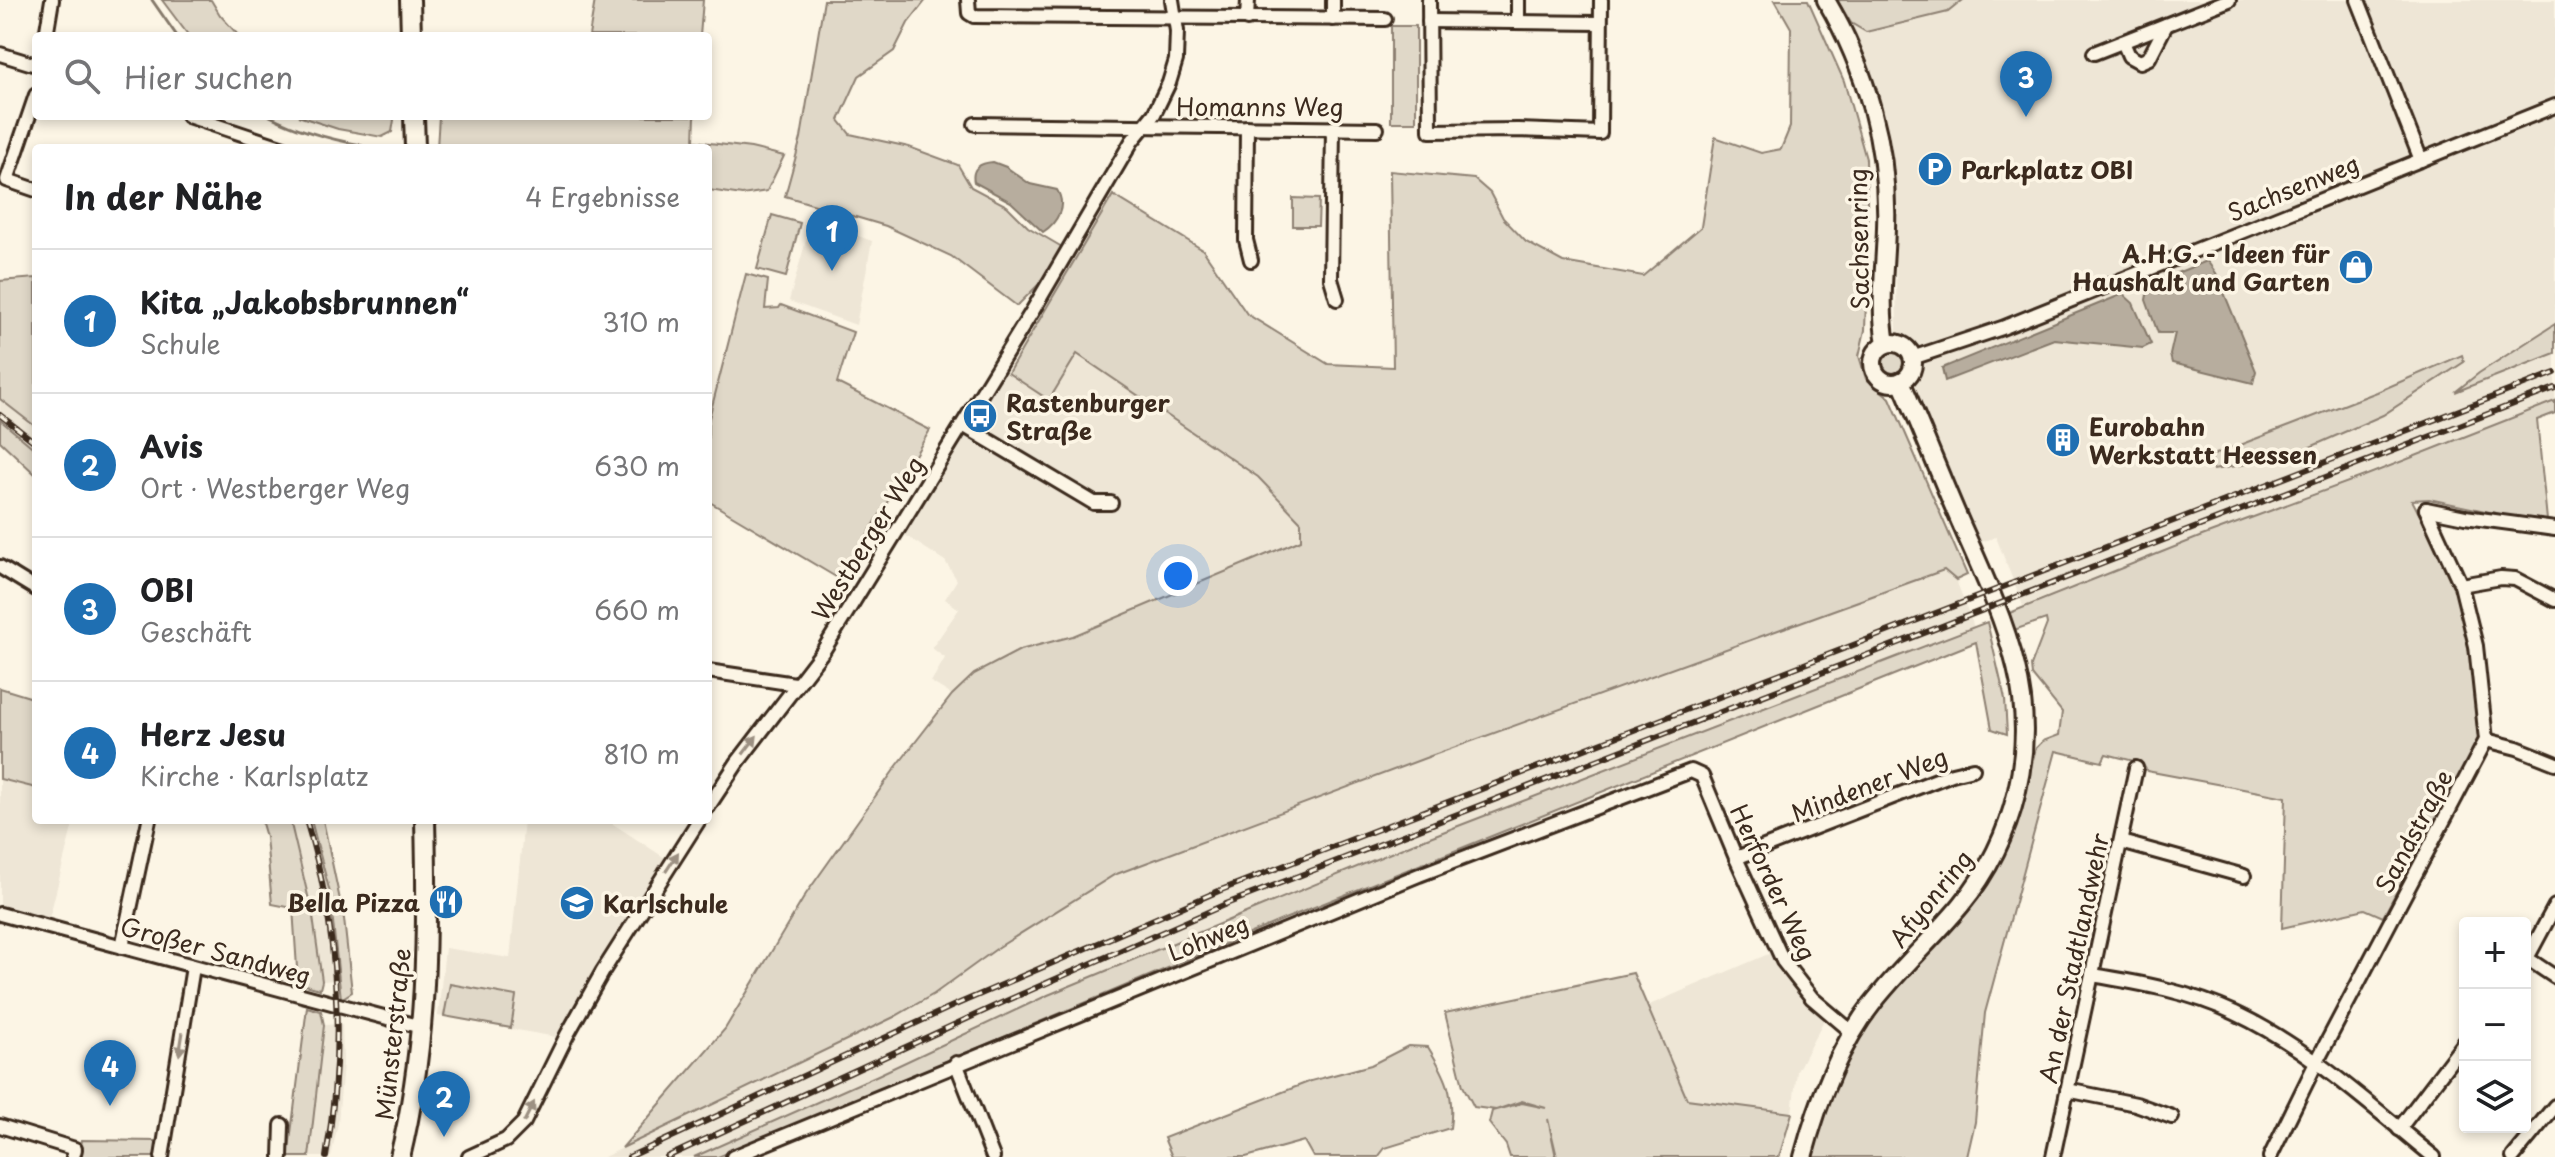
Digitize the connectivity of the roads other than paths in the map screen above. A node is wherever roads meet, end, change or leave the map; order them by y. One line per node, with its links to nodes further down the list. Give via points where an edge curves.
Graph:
1 (52, 0): 23 (street)
2 (410, 0): 24 (main road)
3 (968, 0): 14 (street, via 974,16)
4 (1054, 0): 14 (street)
5 (1172, 0): 15 (street, Westberger Weg)
6 (1248, 0): 16 (street)
7 (1333, 0): 17 (street)
8 (1429, 0): 19 (street)
9 (1518, 0): 20 (street)
10 (1601, 0): 21 (street)
11 (1826, 0): 45 (street, Sachsenring, via 1852,49 1880,146 1887,214 1882,311)
12 (2229, 0): 22 (street)
13 (2358, 0): 40 (street)
14 (1054, 16): 15 (street)
15 (1175, 18): 16 (street); 34 (street, Westberger Weg, via 1174,66)
16 (1247, 19): 17 (street)
17 (1333, 19): 18 (street)
18 (1385, 19)
19 (1429, 21): 20 (street); 21 (street, via 1430,131 1600,133)
20 (1518, 22): 21 (street)
21 (1600, 23)
22 (2166, 25): 25 (street); 25 (street, via 2144,61 2129,56)
23 (47, 32)
24 (411, 32)
25 (2123, 42): 26 (street)
26 (2094, 53)
27 (0, 54): 28 (street)
28 (32, 64)
29 (32, 106): 41 (street)
30 (2555, 106): 40 (street, Sachsenweg)
31 (200, 120): 38 (street)
32 (414, 120): 39 (main road)
33 (975, 124): 34 (street, Homanns Weg)
34 (1144, 127): 35 (street, Homanns Weg); 48 (street, Westberger Weg)
35 (1247, 127): 36 (street, Homanns Weg); 43 (street, via 1246,240)
36 (1333, 128): 37 (street, Homanns Weg); 44 (street, via 1331,279)
37 (1377, 129)
38 (272, 144)
39 (415, 144)
40 (2421, 160): 46 (street, Sachsenweg, via 2002,328)
41 (4, 183): 42 (street)
42 (32, 189)
43 (1251, 260)
44 (1337, 299)
45 (1886, 343): 46 (street, via 1903,345); 47 (street, Sachsenring, via 1875,354 1874,370 1885,381)
46 (1912, 358): 47 (street, via 1911,372)
47 (1901, 381): 78 (street, Afyonring, via 2008,637 2021,695 2024,742 2008,824 1980,880)
48 (963, 425): 49 (street, via 1094,503); 56 (street, Westberger Weg, via 823,651)
49 (1111, 503)
50 (2555, 529): 52 (street, via 2426,509)
51 (0, 567): 53 (street)
52 (2461, 585): 54 (street, via 2515,579); 57 (street, via 2476,646)
53 (32, 587)
54 (2555, 600)
55 (712, 672): 56 (street)
56 (795, 684): 62 (street, Westberger Weg, one-way to 56)
57 (2486, 740): 58 (street); 81 (street, Sandstraße)
58 (2555, 763)
59 (2136, 768): 66 (street, An der Stadtlandwehr)
60 (1973, 769): 67 (street, Mindener Weg)
61 (1702, 776): 67 (street, Herforder Weg); 80 (street, Lohweg, via 1684,772 1577,813)
62 (712, 801)
63 (148, 824): 71 (street)
64 (425, 824): 77 (main road, Münsterstraße, via 428,918)
65 (696, 824): 92 (street, one-way to 65, via 506,1140 524,1122 597,981)
66 (2121, 842): 68 (street); 75 (street, An der Stadtlandwehr)
67 (1736, 858): 78 (street, Herforder Weg, via 1783,961 1812,998)
68 (2244, 876)
69 (2555, 906): 72 (street)
70 (0, 914): 71 (street, Großer Sandweg)
71 (122, 947): 74 (street, Großer Sandweg)
72 (2531, 951)
73 (2531, 963): 76 (street)
74 (193, 967): 77 (street, Großer Sandweg); 89 (street, one-way to 89)
75 (2092, 975): 81 (street, via 2171,990 2235,1013); 82 (street, An der Stadtlandwehr)
76 (2555, 977)
77 (421, 1027): 91 (main road, Münsterstraße)
78 (1852, 1032): 95 (street, Afyonring, via 1819,1105)
79 (2459, 1050): 87 (street)
80 (956, 1063): 93 (street, Lohweg); 94 (street)
81 (2316, 1063): 87 (street); 97 (street, Sandstraße)
82 (2067, 1090): 84 (street); 96 (street, An der Stadtlandwehr)
83 (2555, 1106): 99 (street)
84 (2172, 1117)
85 (282, 1125): 90 (street)
86 (0, 1126): 88 (street)
87 (2399, 1129): 98 (street)
88 (74, 1153)
89 (162, 1157)
90 (281, 1157)
91 (400, 1157)
92 (469, 1157)
93 (733, 1157)
94 (993, 1157)
95 (1803, 1157)
96 (2053, 1157)
97 (2270, 1157)
98 (2434, 1157)
99 (2513, 1157)

